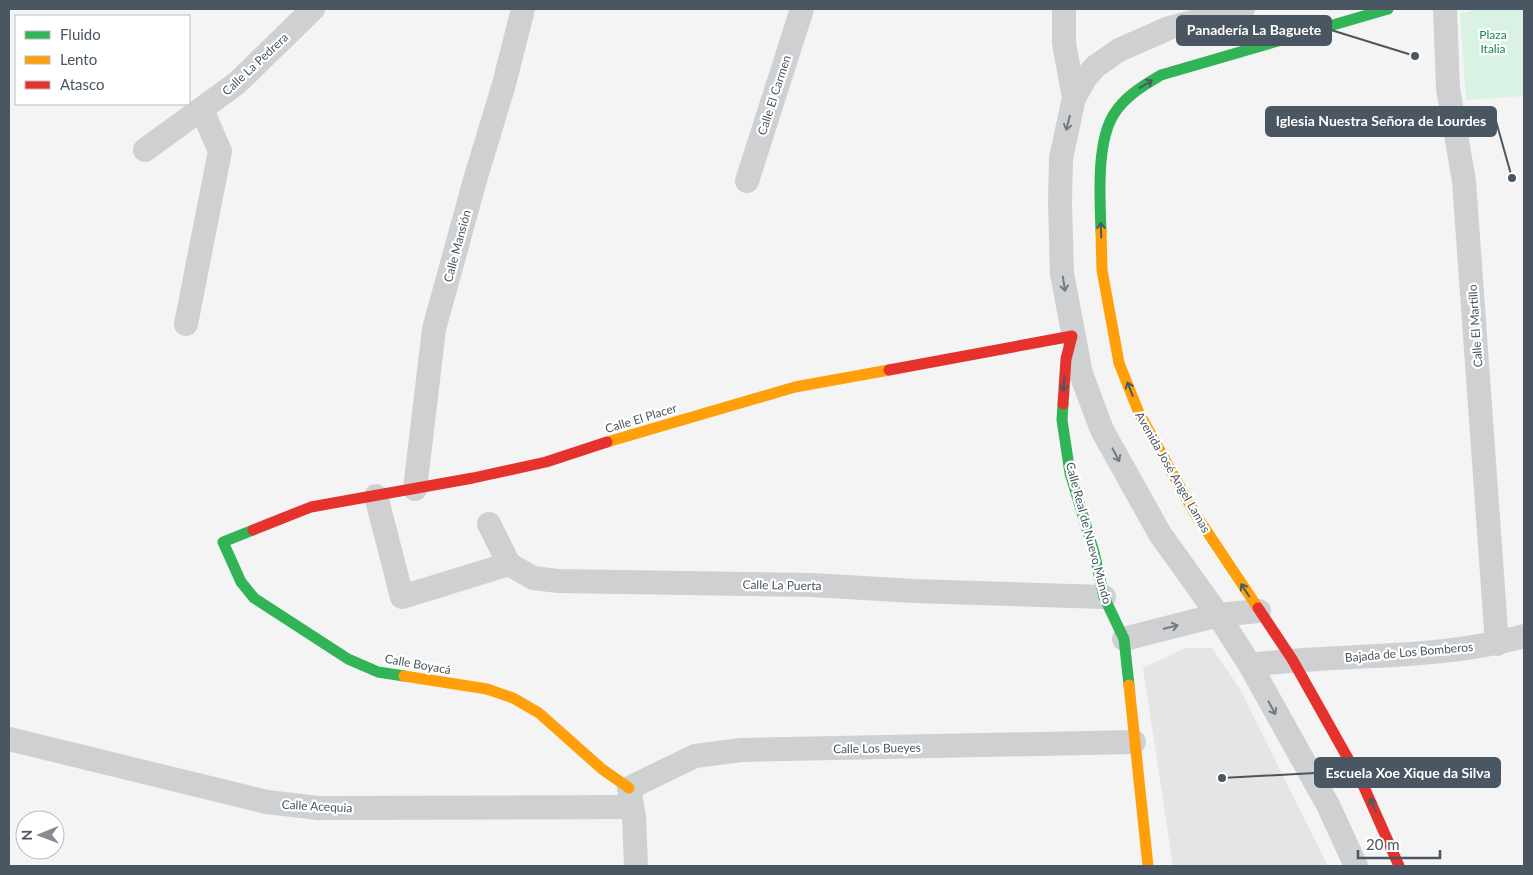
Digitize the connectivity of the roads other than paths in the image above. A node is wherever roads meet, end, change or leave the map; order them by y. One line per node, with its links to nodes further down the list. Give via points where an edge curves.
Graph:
1 (313, 9): 10 (street, Calle La Pedrera, via 237,83)
2 (524, 9): 15 (street, Calle Mansión, via 434,329)
3 (802, 9): 12 (street, Calle El Carmen)
4 (1064, 9): 9 (street, via 1064,43)
5 (1243, 9): 8 (street)
6 (1388, 9): 21 (street, Avenida José Angel Lamas, one-way to 6, via 1194,512 1164,459 1139,413 1119,363 1102,270 1100,203 1106,135 1114,114 1137,89 1161,75)
7 (1445, 9): 25 (street, Calle El Martillo, via 1448,89 1465,191)
8 (1171, 18): 9 (street, via 1096,66)
9 (1074, 98): 14 (street, one-way to 14, via 1061,158 1060,203 1062,274)
10 (202, 110): 11 (street, Calle La Pedrera); 13 (street, via 220,151)
11 (145, 150)
12 (747, 181)
13 (186, 324)
14 (1072, 336): 15 (street, Calle El Placer, via 795,387 546,462); 20 (street, Calle Real de Nuevo Mundo, one-way to 20, via 1066,359 1062,420 1070,473); 22 (street, one-way to 22, via 1081,374 1102,430 1160,534)
15 (415, 489): 16 (street, Calle El Placer)
16 (376, 496): 18 (street, Calle El Placer, via 311,507); 19 (street, via 402,597)
17 (489, 524): 19 (street)
18 (223, 542): 30 (street, Calle Boyacá, via 241,582 254,598 348,659 378,672 486,689 513,698 539,714)
19 (509, 564): 20 (street, Calle La Puerta, via 533,578 558,581 812,585)
20 (1104, 597): 24 (street, Calle Real de Nuevo Mundo)
21 (1259, 611): 22 (street); 26 (street, Avenida José Angel Lamas)
22 (1218, 615): 24 (street, one-way to 22); 27 (street)
23 (1524, 636): 25 (street, Bajada de Los Bomberos)
24 (1124, 639): 29 (street, Calle Real de Nuevo Mundo)
25 (1496, 644): 26 (street, Bajada de Los Bomberos, via 1418,654)
26 (1292, 659): 27 (street); 34 (street, Avenida José Angel Lamas, one-way to 26, via 1364,787)
27 (1250, 665): 33 (street, one-way to 33, via 1328,805)
28 (9, 739): 30 (street, Calle Acequia, via 267,802 318,808)
29 (1134, 742): 30 (street, Calle Los Bueyes, via 742,750 695,756); 32 (street, Calle Real de Nuevo Mundo)
30 (630, 797): 31 (street)
31 (636, 866)
32 (1148, 866)
33 (1356, 866)
34 (1399, 866)

